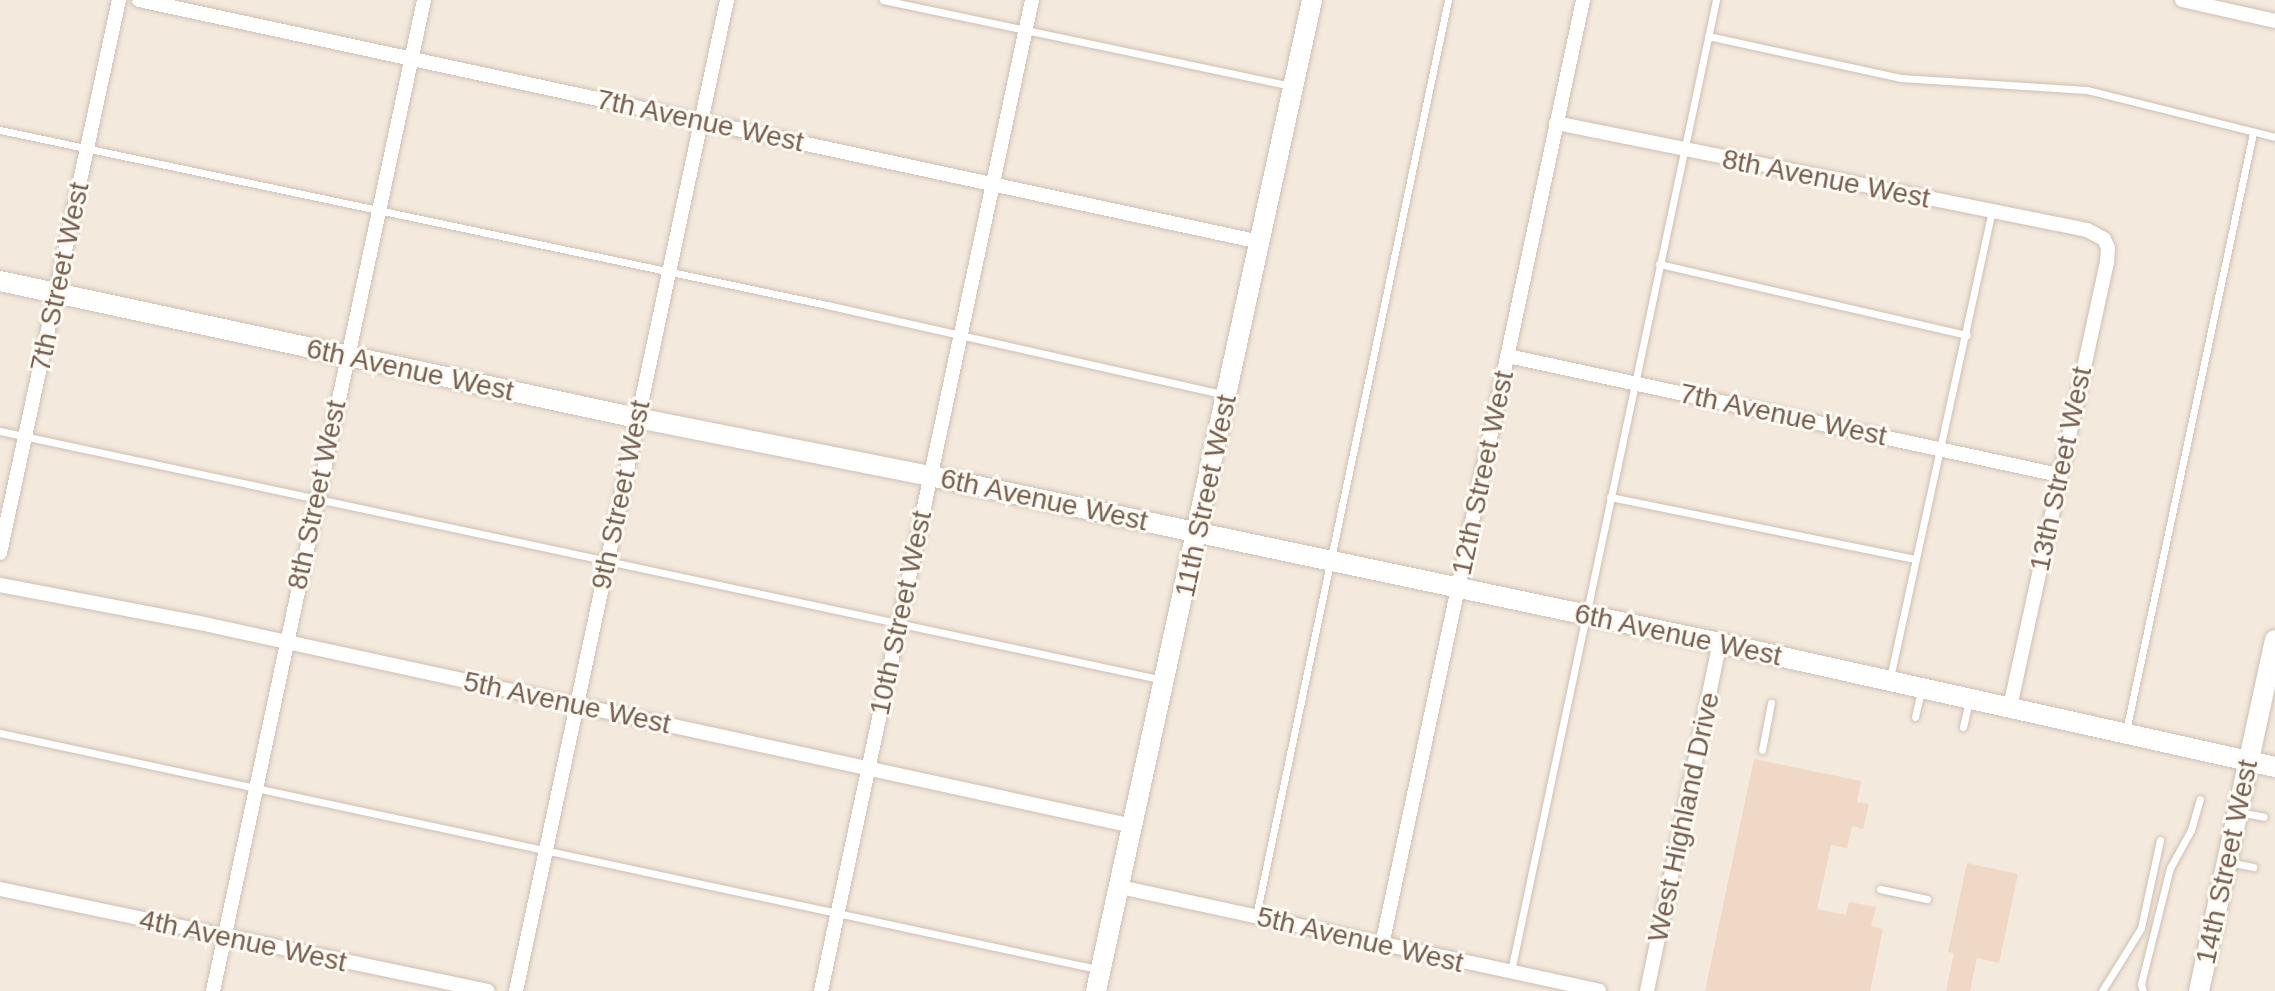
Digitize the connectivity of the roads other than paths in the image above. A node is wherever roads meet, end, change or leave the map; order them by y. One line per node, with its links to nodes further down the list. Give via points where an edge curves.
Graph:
1 (119, 0): 22 (street, 7th Street West)
2 (139, 0): 15 (street, 7th Avenue West)
3 (424, 0): 15 (street, 8th Street West)
4 (727, 0): 17 (street, 9th Street West)
5 (883, 0): 13 (lane)
6 (1032, 0): 13 (street, 10th Street West)
7 (1312, 0): 16 (street, 11th Street West)
8 (1448, 0): 51 (lane)
9 (1583, 0): 18 (street, 12th Street West)
10 (1716, 0): 14 (lane)
11 (2182, 0): 12 (street)
12 (2275, 21)
13 (1026, 30): 16 (lane); 24 (street, 10th Street West)
14 (1708, 36): 20 (lane, via 1901,78 2087,90); 23 (lane)
15 (412, 59): 17 (street, 7th Avenue West); 25 (street, 8th Street West)
16 (1294, 86): 28 (street, 11th Street West)
17 (701, 121): 24 (street, 7th Avenue West); 30 (street, 9th Street West)
18 (1556, 123): 23 (street, 8th Avenue West); 36 (street, 12th Street West)
19 (0, 130): 22 (lane)
20 (2253, 133): 21 (lane); 69 (lane)
21 (2275, 137)
22 (88, 147): 25 (lane); 32 (street, 7th Street West)
23 (1683, 152): 26 (street, 8th Avenue West); 29 (lane)
24 (993, 184): 28 (street, 7th Avenue West); 33 (street, 10th Street West)
25 (378, 210): 30 (lane); 35 (street, 8th Street West)
26 (1992, 212): 27 (street, 8th Avenue West); 34 (lane)
27 (2096, 234): 43 (street, 13th Street West, via 2108,248 2107,262)
28 (1260, 242): 38 (street, 11th Street West)
29 (1659, 264): 34 (lane); 37 (lane)
30 (669, 272): 33 (lane); 39 (street, 9th Street West)
31 (0, 281): 32 (street, 6th Avenue West)
32 (56, 293): 35 (street, 6th Avenue West); 41 (street, 7th Street West)
33 (961, 334): 38 (lane); 44 (street, 10th Street West)
34 (1967, 335): 42 (lane)
35 (346, 356): 39 (street, 6th Avenue West); 46 (street, 8th Street West)
36 (1508, 356): 37 (street, 7th Avenue West); 53 (street, 12th Street West)
37 (1634, 383): 42 (street, 7th Avenue West); 45 (lane)
38 (1228, 396): 47 (street, 11th Street West)
39 (637, 418): 44 (street, 6th Avenue West); 50 (street, 9th Street West)
40 (0, 431): 41 (lane)
41 (25, 436): 46 (lane); 48 (street, 7th Street West)
42 (1942, 449): 43 (street, 7th Avenue West); 49 (lane)
43 (2059, 475): 65 (street, 13th Street West)
44 (930, 476): 47 (street, 6th Avenue West); 55 (street, 10th Street West)
45 (1610, 497): 49 (lane); 54 (lane)
46 (316, 500): 50 (lane); 57 (street, 8th Street West)
47 (1197, 533): 51 (street, 6th Avenue West); 59 (street, 11th Street West)
48 (0, 553)
49 (1914, 559): 60 (lane)
50 (607, 561): 55 (lane); 64 (street, 9th Street West)
51 (1330, 563): 53 (street, 6th Avenue West); 88 (lane)
52 (0, 585): 57 (street, 5th Avenue West)
53 (1458, 589): 54 (street, 6th Avenue West); 90 (street, 12th Street West)
54 (1585, 615): 58 (street, 6th Avenue West); 92 (lane)
55 (899, 622): 59 (lane); 73 (street, 10th Street West)
56 (2275, 640): 71 (street, 14th Street West)
57 (286, 642): 64 (street, 5th Avenue West); 74 (street, 8th Street West)
58 (1720, 643): 60 (street, 6th Avenue West); 99 (street, West Highland Drive)
59 (1166, 680): 78 (street, 11th Street West)
60 (1890, 681): 61 (street, 6th Avenue West)
61 (1922, 688): 62 (street, 6th Avenue West); 66 (lane)
62 (1970, 699): 65 (street, 6th Avenue West); 67 (lane)
63 (1771, 703): 70 (lane)
64 (577, 705): 73 (street, 5th Avenue West); 80 (street, 9th Street West)
65 (2010, 708): 69 (street, 6th Avenue West)
66 (1915, 717)
67 (1963, 727)
68 (0, 733): 74 (lane)
69 (2126, 733): 71 (street, 6th Avenue West)
70 (1762, 750)
71 (2249, 762): 72 (street, 6th Avenue West); 76 (street, 14th Street West)
72 (2275, 767)
73 (868, 768): 78 (street, 5th Avenue West); 87 (street, 10th Street West)
74 (256, 788): 80 (lane); 89 (street, 8th Street West)
75 (2200, 799): 101 (lane, via 2191,830 2170,868)
76 (2238, 811): 77 (lane); 81 (street, 14th Street West)
77 (2264, 817)
78 (1133, 826): 83 (street, 11th Street West)
79 (2160, 840): 100 (lane, via 2141,928)
80 (546, 850): 87 (lane); 95 (street, 9th Street West)
81 (2227, 861): 82 (lane); 102 (street, 14th Street West)
82 (2253, 867)
83 (1120, 887): 88 (street, 5th Avenue West); 91 (street, 11th Street West)
84 (0, 889): 89 (street, 4th Avenue West)
85 (1880, 889): 86 (lane)
86 (1927, 899)
87 (838, 912): 91 (lane); 96 (street, 10th Street West)
88 (1256, 916): 90 (street, 5th Avenue West)
89 (224, 937): 93 (street, 8th Street West); 94 (street, 4th Avenue West)
90 (1382, 945): 92 (street, 5th Avenue West)
91 (1101, 969): 97 (street, 11th Street West)
92 (1510, 973): 98 (street, 5th Avenue West)
93 (213, 991)
94 (487, 991)
95 (516, 991)
96 (821, 991)
97 (1096, 991)
98 (1599, 991)
99 (1647, 991)
100 (2102, 991)
101 (2143, 991)
102 (2199, 991)

